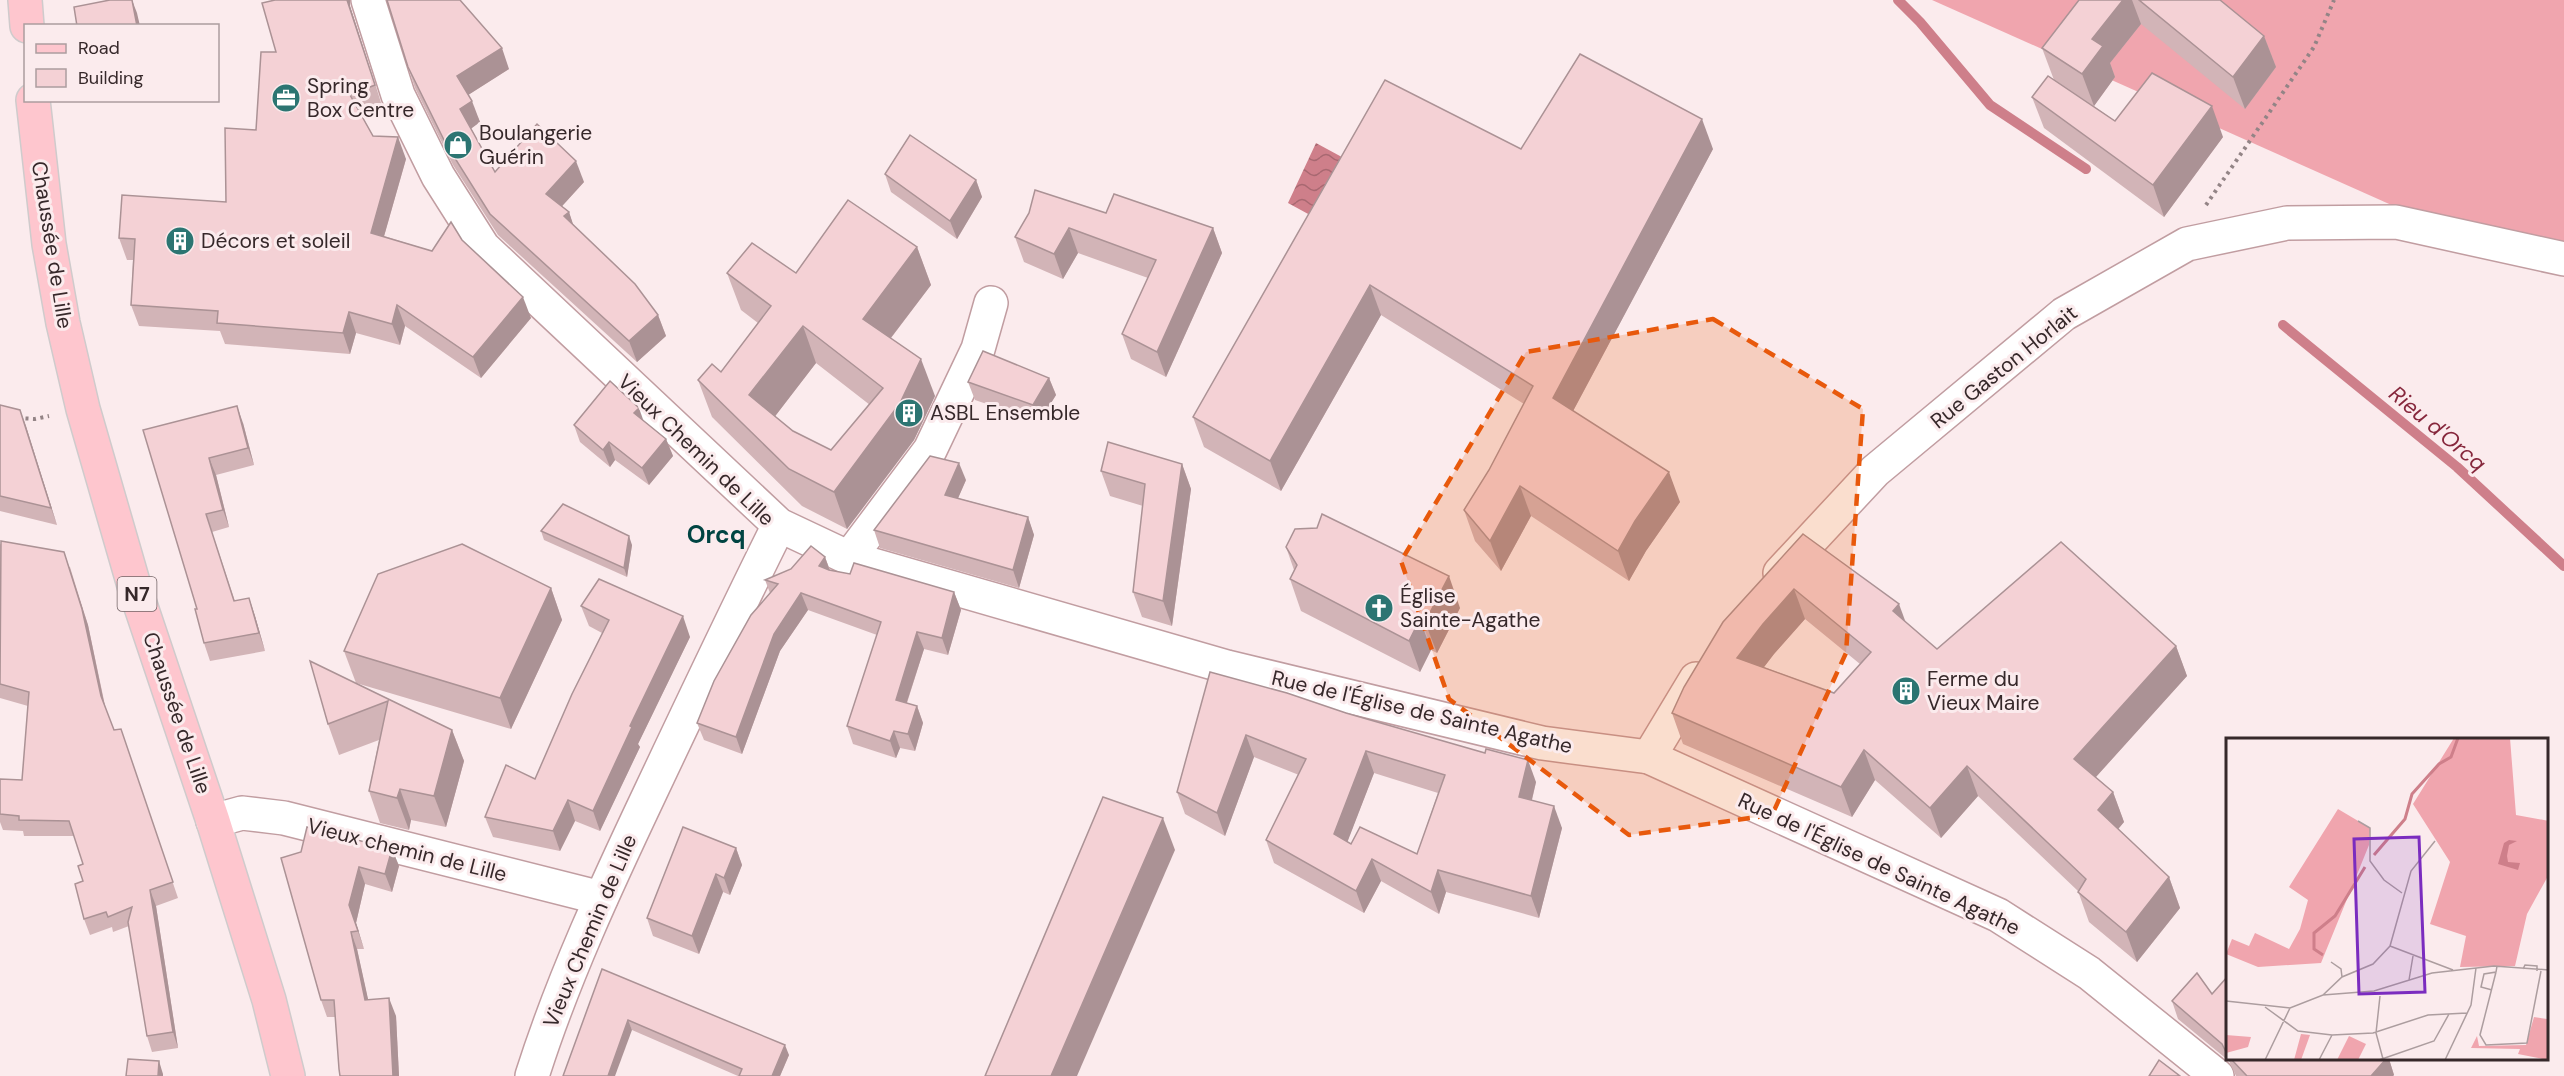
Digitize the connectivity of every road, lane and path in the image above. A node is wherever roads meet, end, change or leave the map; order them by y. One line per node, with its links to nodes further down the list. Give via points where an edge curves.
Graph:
1 (25, 0): 4 (main road)
2 (368, 0): 11 (street, Vieux Chemin de Lille, via 398,94 438,176 483,247)
3 (2334, 0): 6 (path, via 2314,47 2206,203)
4 (27, 24)
5 (33, 102): 9 (main road, Chaussée de Lille / N7, via 49,244)
6 (2187, 244): 7 (street, Rue Gaston Horlait, via 2287,223 2396,222); 13 (street, Rue Gaston Horlait, via 2056,321 1875,471)
7 (2564, 259)
8 (991, 303): 12 (street, via 978,350 930,450)
9 (82, 409): 10 (path, via 35,419); 16 (main road, Chaussée de Lille / N7, via 135,589)
10 (12, 417)
11 (779, 525): 12 (street, Rue de l'Église de Sainte Agathe); 17 (street, Vieux Chemin de Lille)
12 (849, 558): 15 (street, Rue de l'Église de Sainte Agathe, via 1227,667 1542,743)
13 (1763, 592)
14 (1710, 656): 15 (street)
15 (1649, 757): 20 (street, Rue de l'Église de Sainte Agathe, via 1998,915 2089,973)
16 (213, 822): 17 (street, Vieux chemin de Lille, via 242,813 284,818); 18 (main road, Chaussée de Lille / N7, via 269,1000)
17 (600, 898): 19 (street, Vieux Chemin de Lille)
18 (288, 1076)
19 (532, 1076)
20 (2217, 1076)

